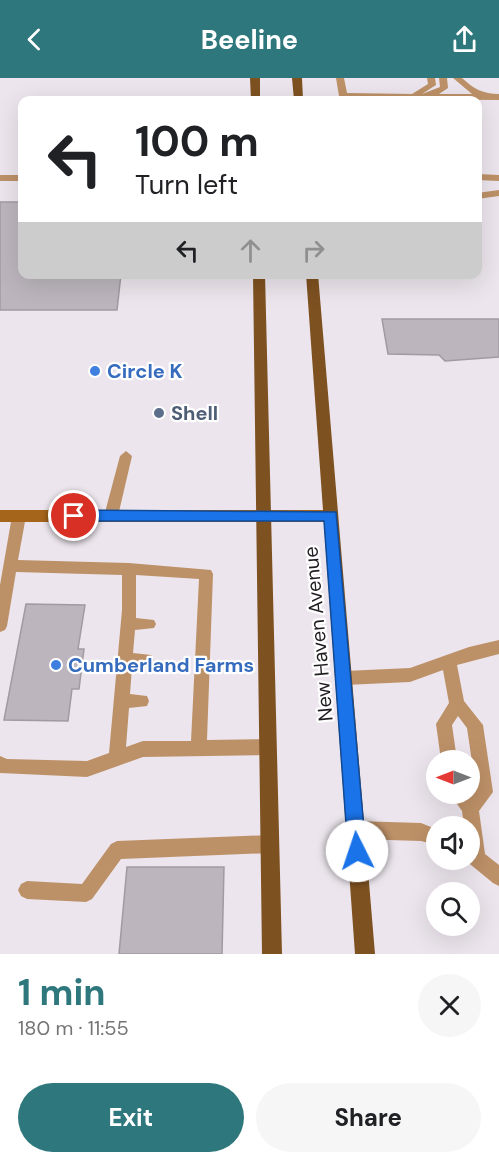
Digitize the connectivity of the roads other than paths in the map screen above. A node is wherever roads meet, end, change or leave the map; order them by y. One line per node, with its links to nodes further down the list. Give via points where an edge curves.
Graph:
1 (255, 78): 7 (main road)
2 (297, 78): 8 (main road)
3 (340, 78): 9 (lane, via 342,96)
4 (431, 78): 9 (lane, via 432,85)
5 (443, 78): 10 (lane, via 444,88)
6 (457, 78): 12 (lane)
7 (256, 96)
8 (299, 96)
9 (411, 96): 10 (lane)
10 (429, 96)
11 (482, 97): 12 (lane)
12 (486, 97): 13 (lane)
13 (499, 97)
14 (482, 177): 17 (lane)
15 (0, 178): 16 (street)
16 (18, 178)
17 (499, 178)
18 (499, 194): 19 (lane)
19 (482, 196)
20 (259, 279): 26 (main road)
21 (312, 279): 27 (main road, New Haven Avenue)
22 (126, 456): 25 (lane)
23 (0, 516): 24 (main road)
24 (19, 516): 25 (main road); 28 (lane)
25 (111, 516): 26 (main road)
26 (264, 516): 27 (main road); 41 (main road)
27 (331, 516): 37 (main road, New Haven Avenue)
28 (11, 566): 29 (lane); 32 (lane)
29 (129, 569): 30 (lane); 42 (lane, via 206,574 195,661)
30 (128, 624): 31 (lane); 34 (lane)
31 (149, 624)
32 (0, 626)
33 (499, 647): 36 (lane)
34 (125, 660): 35 (lane); 38 (lane)
35 (146, 660)
36 (449, 662): 37 (lane, via 410,675); 40 (lane)
37 (345, 678): 49 (main road, New Haven Avenue)
38 (121, 701): 39 (lane); 44 (lane)
39 (141, 701)
40 (457, 704): 43 (lane, via 444,724); 47 (lane, via 475,725 485,792)
41 (268, 747): 42 (lane); 51 (main road)
42 (199, 748): 44 (lane, via 143,749)
43 (448, 750)
44 (117, 758): 45 (lane, via 87,769)
45 (0, 764)
46 (467, 804): 47 (lane)
47 (470, 808): 48 (lane)
48 (471, 816)
49 (356, 830): 50 (lane); 56 (main road, New Haven Avenue)
50 (426, 834)
51 (270, 844): 54 (lane, via 117,850 86,893); 55 (main road)
52 (480, 860): 53 (lane)
53 (499, 877)
54 (27, 890)
55 (272, 954)
56 (365, 954)

